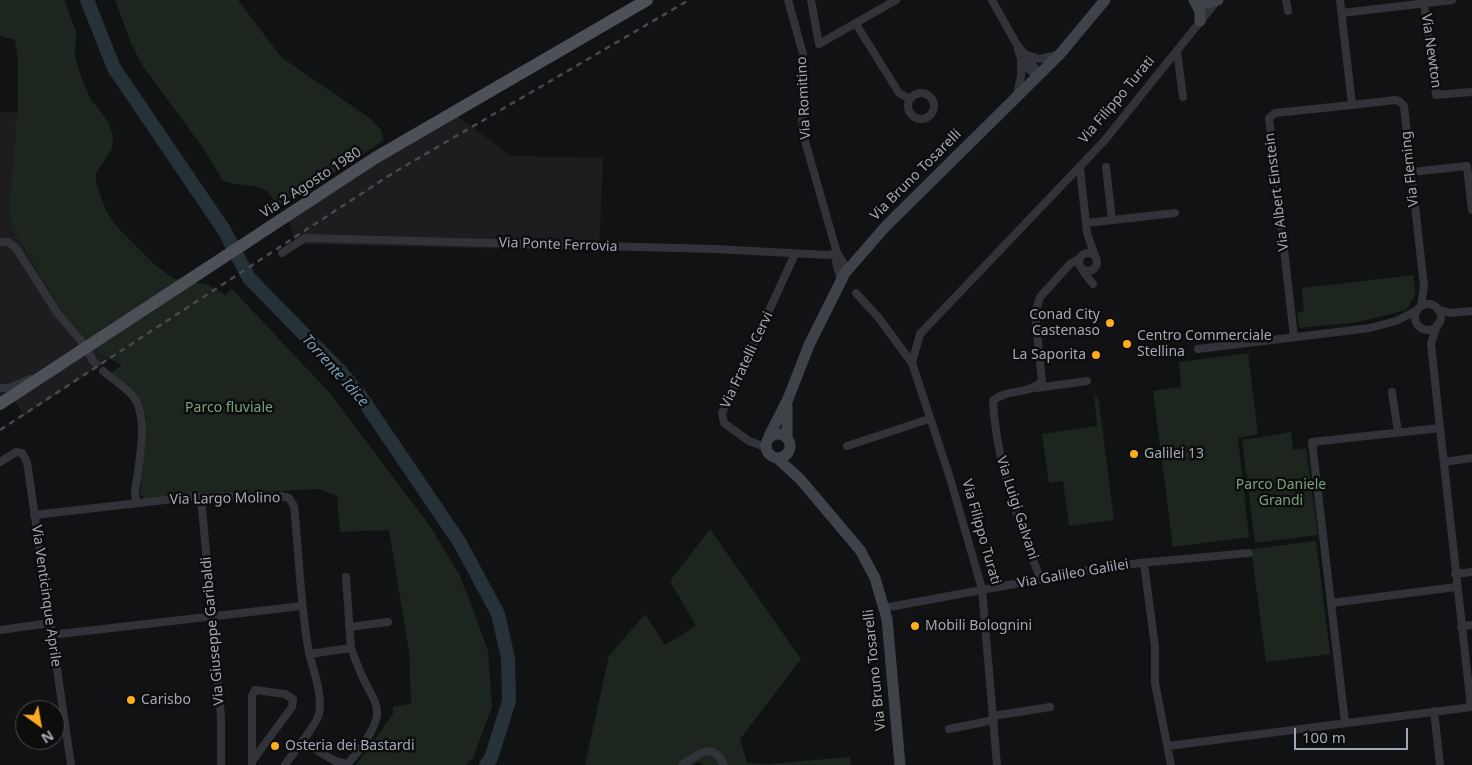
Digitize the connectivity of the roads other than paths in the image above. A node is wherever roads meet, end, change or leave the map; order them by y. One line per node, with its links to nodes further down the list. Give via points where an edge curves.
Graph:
1 (647, 0): 61 (main road, Via 2 Agosto 1980, via 375,158)
2 (788, 0): 38 (street, Via Romitino, via 803,54 803,130)
3 (811, 0): 18 (street, Via Romitino, via 819,44)
4 (896, 0): 18 (street)
5 (992, 0): 21 (street)
6 (1105, 0): 14 (street, Via Bruno Tosarelli)
7 (1113, 0): 14 (street)
8 (1195, 0): 12 (street, via 1204,3); 17 (street)
9 (1286, 0): 15 (street)
10 (1340, 0): 16 (street)
11 (1452, 0): 13 (street, Via Newton)
12 (1217, 1): 17 (street, Via Filippo Turati)
13 (1424, 3): 16 (street, Via Newton); 23 (street, Via Newton, via 1436,95)
14 (1096, 11): 20 (street, Via Bruno Tosarelli)
15 (1288, 11)
16 (1342, 13): 27 (street)
17 (1200, 22): 19 (street, Via Filippo Turati)
18 (856, 24): 26 (street, via 899,93)
19 (1177, 52): 24 (street, Via Filippo Turati); 29 (street, Via Filippo Turati)
20 (1060, 54): 21 (street, via 1045,59); 22 (street, Via Bruno Tosarelli)
21 (1022, 56): 22 (street); 25 (street)
22 (1038, 76): 25 (street, Via Bruno Tosarelli)
23 (1471, 92)
24 (1183, 97)
25 (1016, 99): 40 (street, Via Bruno Tosarelli, via 891,220)
26 (910, 100)
27 (1352, 105): 30 (street, Via Fleming, via 1395,100 1402,103); 54 (street, Via Albert Einstein, via 1275,113 1269,118)
28 (1106, 167): 33 (street)
29 (1080, 168): 34 (street); 60 (street, Via Filippo Turati, via 920,334)
30 (1411, 172): 31 (street, via 1467,166); 47 (street, Via Fleming)
31 (1472, 210)
32 (1175, 213): 33 (street)
33 (1112, 220): 34 (street)
34 (1086, 223): 35 (street)
35 (1087, 233): 41 (street); 42 (street)
36 (0, 242): 55 (street, via 8,242 16,248 58,314)
37 (282, 253): 39 (street, Via Ponte Ferrovia, via 306,238)
38 (837, 253): 39 (street, Via Ponte Ferrovia); 40 (street, via 848,258); 46 (street, Via Romitino, via 836,263)
39 (795, 254): 73 (street, Via Fratelli Cervi, via 722,413 724,423 748,441)
40 (859, 256): 46 (street, Via Bruno Tosarelli)
41 (1095, 256): 42 (street, via 1087,253); 43 (street)
42 (1081, 257): 44 (street); 45 (street)
43 (1096, 268): 44 (street, via 1091,271); 44 (street, via 1093,284)
44 (1082, 269): 45 (street, via 1069,268)
45 (1063, 272): 65 (street, via 1040,297 1035,313 1042,366 1042,381)
46 (843, 276): 67 (street, Via Bruno Tosarelli, via 809,345)
47 (1424, 286): 49 (street, Via Fleming); 51 (street, Via Fleming)
48 (856, 293): 60 (street, Via Filippo Turati)
49 (1418, 308): 51 (street); 52 (street); 53 (street, Via Fleming, via 1415,319)
50 (1472, 311): 51 (street)
51 (1437, 314): 53 (street, via 1430,329); 56 (street)
52 (1396, 320): 53 (street); 54 (street, via 1370,328)
53 (1421, 327): 56 (street, Via Fleming)
54 (1294, 337): 57 (street)
55 (83, 343)
56 (1431, 344): 70 (street)
57 (1198, 349)
58 (88, 353): 59 (street)
59 (93, 361)
60 (912, 363): 69 (street, Via Filippo Turati)
61 (55, 368): 64 (street, via 9,388); 68 (main road, Via 2 Agosto 1980)
62 (103, 371): 82 (street, via 130,392 140,409 142,421 134,492)
63 (1087, 381): 65 (street, Via Luigi Galvani)
64 (0, 388)
65 (1036, 388): 89 (street, Via Luigi Galvani, via 998,395 993,401 1004,472)
66 (1392, 392): 71 (street)
67 (788, 399): 72 (street, Via Bruno Tosarelli); 73 (street, Via Bruno Tosarelli)
68 (0, 404)
69 (929, 419): 74 (street); 91 (street, Via Filippo Turati, via 950,478)
70 (1440, 428): 71 (street); 79 (street)
71 (1398, 432): 92 (street, via 1312,442)
72 (787, 437): 73 (street, via 776,433); 75 (street)
73 (767, 441): 76 (street, via 769,455)
74 (848, 446)
75 (790, 449): 76 (street, via 785,456); 80 (street, Via Bruno Tosarelli)
76 (777, 458): 80 (street, Via Bruno Tosarelli)
77 (1472, 458): 79 (street)
78 (0, 462): 83 (street, Via Venticinque Aprile, via 16,452 25,456)
79 (1444, 462): 87 (street)
80 (800, 479): 94 (street, Via Bruno Tosarelli, via 864,557 875,578)
81 (201, 497): 82 (street, Via Largo Molino); 93 (street, Via Largo Molino, via 289,498 294,506); 95 (street, Via Giuseppe Garibaldi)
82 (136, 502): 83 (street, Via Largo Molino)
83 (34, 515): 97 (street, Via Venticinque Aprile)
84 (1249, 553): 85 (street, Via Galileo Galilei)
85 (1144, 563): 89 (street, Via Galileo Galilei); 112 (street, Via Galileo Galilei, via 1155,647 1155,683)
86 (1472, 572): 87 (street)
87 (1455, 574): 90 (street)
88 (346, 578): 99 (street)
89 (1041, 580): 91 (street, Via Galileo Galilei)
90 (1456, 586): 92 (street); 100 (street)
91 (982, 590): 94 (street, Via Galileo Galilei); 108 (street, Via Filippo Turati)
92 (1331, 603): 109 (street)
93 (302, 606): 95 (street); 104 (street, Via Largo Molino)
94 (884, 608): 120 (street, Via Bruno Tosarelli)
95 (212, 616): 102 (street); 115 (street, Via Giuseppe Garibaldi, via 221,717)
96 (388, 622): 99 (street)
97 (50, 623): 101 (street); 102 (street, Via Venticinque Aprile)
98 (1472, 625): 100 (street)
99 (349, 627): 103 (street)
100 (1461, 627): 106 (street)
101 (0, 630)
102 (51, 635): 114 (street, Via Venticinque Aprile)
103 (351, 648): 104 (street); 117 (street, via 376,701 378,713 376,726)
104 (310, 654): 111 (street, Via Largo Molino, via 321,699 319,717)
105 (1050, 707): 108 (street)
106 (1471, 707): 107 (street)
107 (1434, 711): 109 (street); 123 (street)
108 (993, 718): 110 (street); 121 (street, Via Filippo Turati)
109 (1345, 722): 112 (street)
110 (949, 729)
111 (302, 741): 116 (street, Via Largo Molino); 117 (street)
112 (1168, 746): 122 (street, Via Galileo Galilei)
113 (252, 762): 113 (street, via 292,707 293,699 285,694 254,690)
114 (71, 765)
115 (221, 765)
116 (285, 765)
117 (347, 765)
118 (682, 765): 119 (street, via 711,750 719,754)
119 (724, 765)
120 (900, 765)
121 (998, 765)
122 (1171, 765)
123 (1440, 765)

